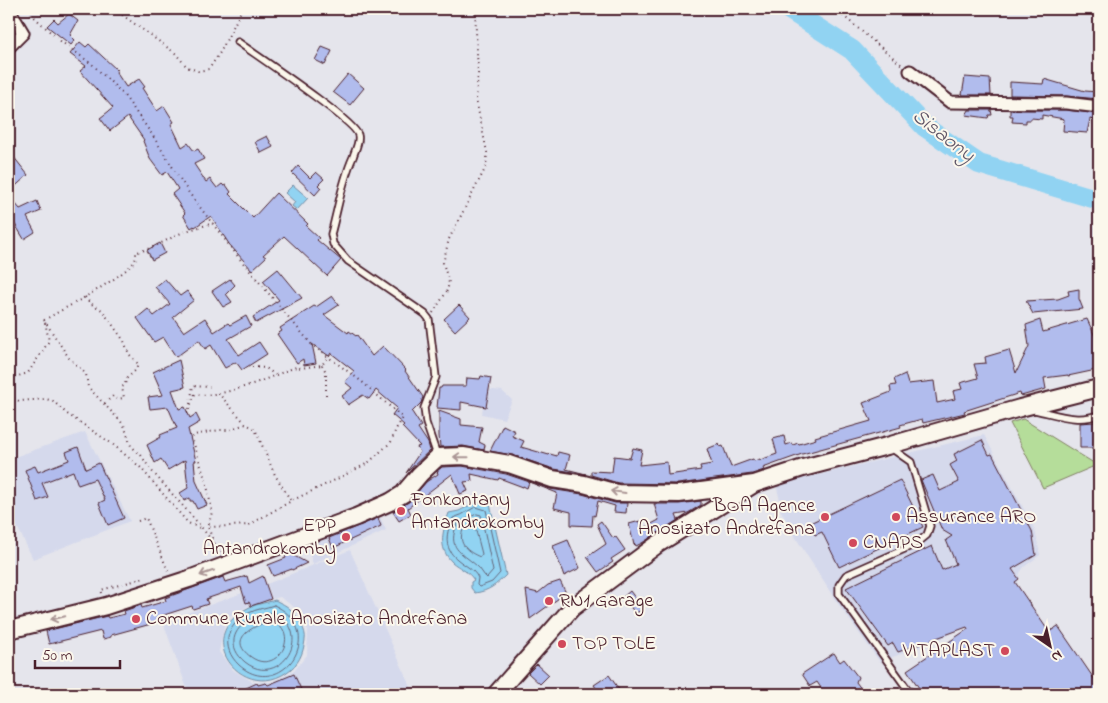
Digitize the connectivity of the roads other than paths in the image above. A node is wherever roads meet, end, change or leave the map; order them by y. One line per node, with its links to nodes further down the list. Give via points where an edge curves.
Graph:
1 (13, 16): 3 (street, via 23,33)
2 (238, 42): 10 (lane, via 324,103 358,134 359,142 349,165 331,234 333,244 348,261 429,319 436,377 424,408)
3 (9, 47)
4 (910, 71): 5 (street, via 950,102 1066,103)
5 (1099, 107)
6 (1099, 388): 7 (street)
7 (1020, 408): 8 (lane, via 1077,418 1091,418); 9 (street)
8 (1099, 414)
9 (887, 446): 11 (street); 14 (lane, via 911,462 930,526 927,534 916,544 846,575 838,585 839,594)
10 (438, 457): 11 (street, one-way to 10, via 679,494 617,493 552,479 509,464 463,456); 12 (street, one-way to 12, via 403,494 390,502 231,564 106,606)
11 (754, 484): 13 (street, via 658,544 572,608)
12 (9, 630)
13 (496, 694)
14 (911, 694)

